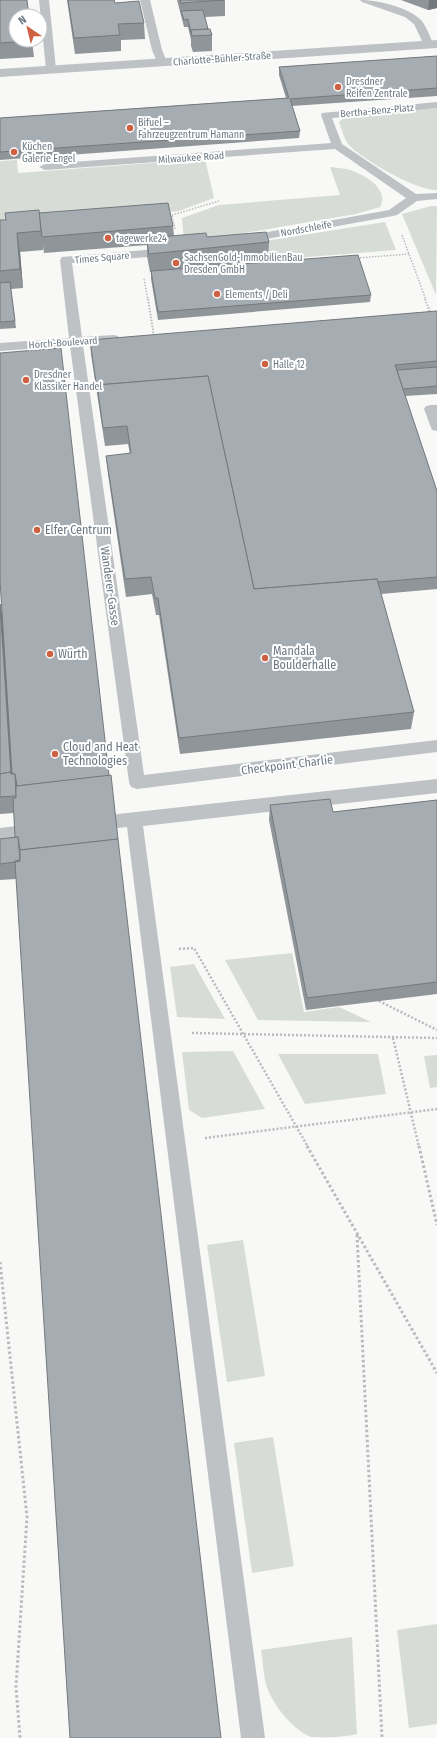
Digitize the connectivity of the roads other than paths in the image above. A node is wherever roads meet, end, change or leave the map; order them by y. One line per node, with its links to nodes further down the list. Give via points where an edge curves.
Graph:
1 (44, 0): 6 (lane)
2 (145, 0): 5 (lane)
3 (365, 0): 4 (lane, via 409,15)
4 (433, 44): 5 (street, Charlotte-Bühler-Straße)
5 (162, 62): 6 (street, Charlotte-Bühler-Straße)
6 (50, 69): 7 (street, Charlotte-Bühler-Straße)
7 (2, 74)
8 (437, 105): 9 (lane, Bertha-Benz-Platz, via 326,115)
9 (337, 146): 10 (lane, Milwaukee Road); 12 (lane)
10 (45, 167)
11 (437, 196): 12 (lane, Nordschleife)
12 (414, 198): 13 (lane, Nordschleife, via 392,213)
13 (232, 242)
14 (175, 252): 16 (lane, Times Square, via 66,260)
15 (154, 336): 16 (lane, Horch-Boulevard)
16 (76, 342): 17 (lane, Horch-Boulevard); 21 (lane, Wanderer-Gasse)
17 (0, 347)
18 (437, 409): 19 (lane, via 431,409)
19 (437, 427)
20 (437, 746): 21 (lane, Checkpoint Charlie)
21 (137, 782)
22 (437, 786): 23 (lane, via 126,821 161,1032)
23 (254, 1738)

